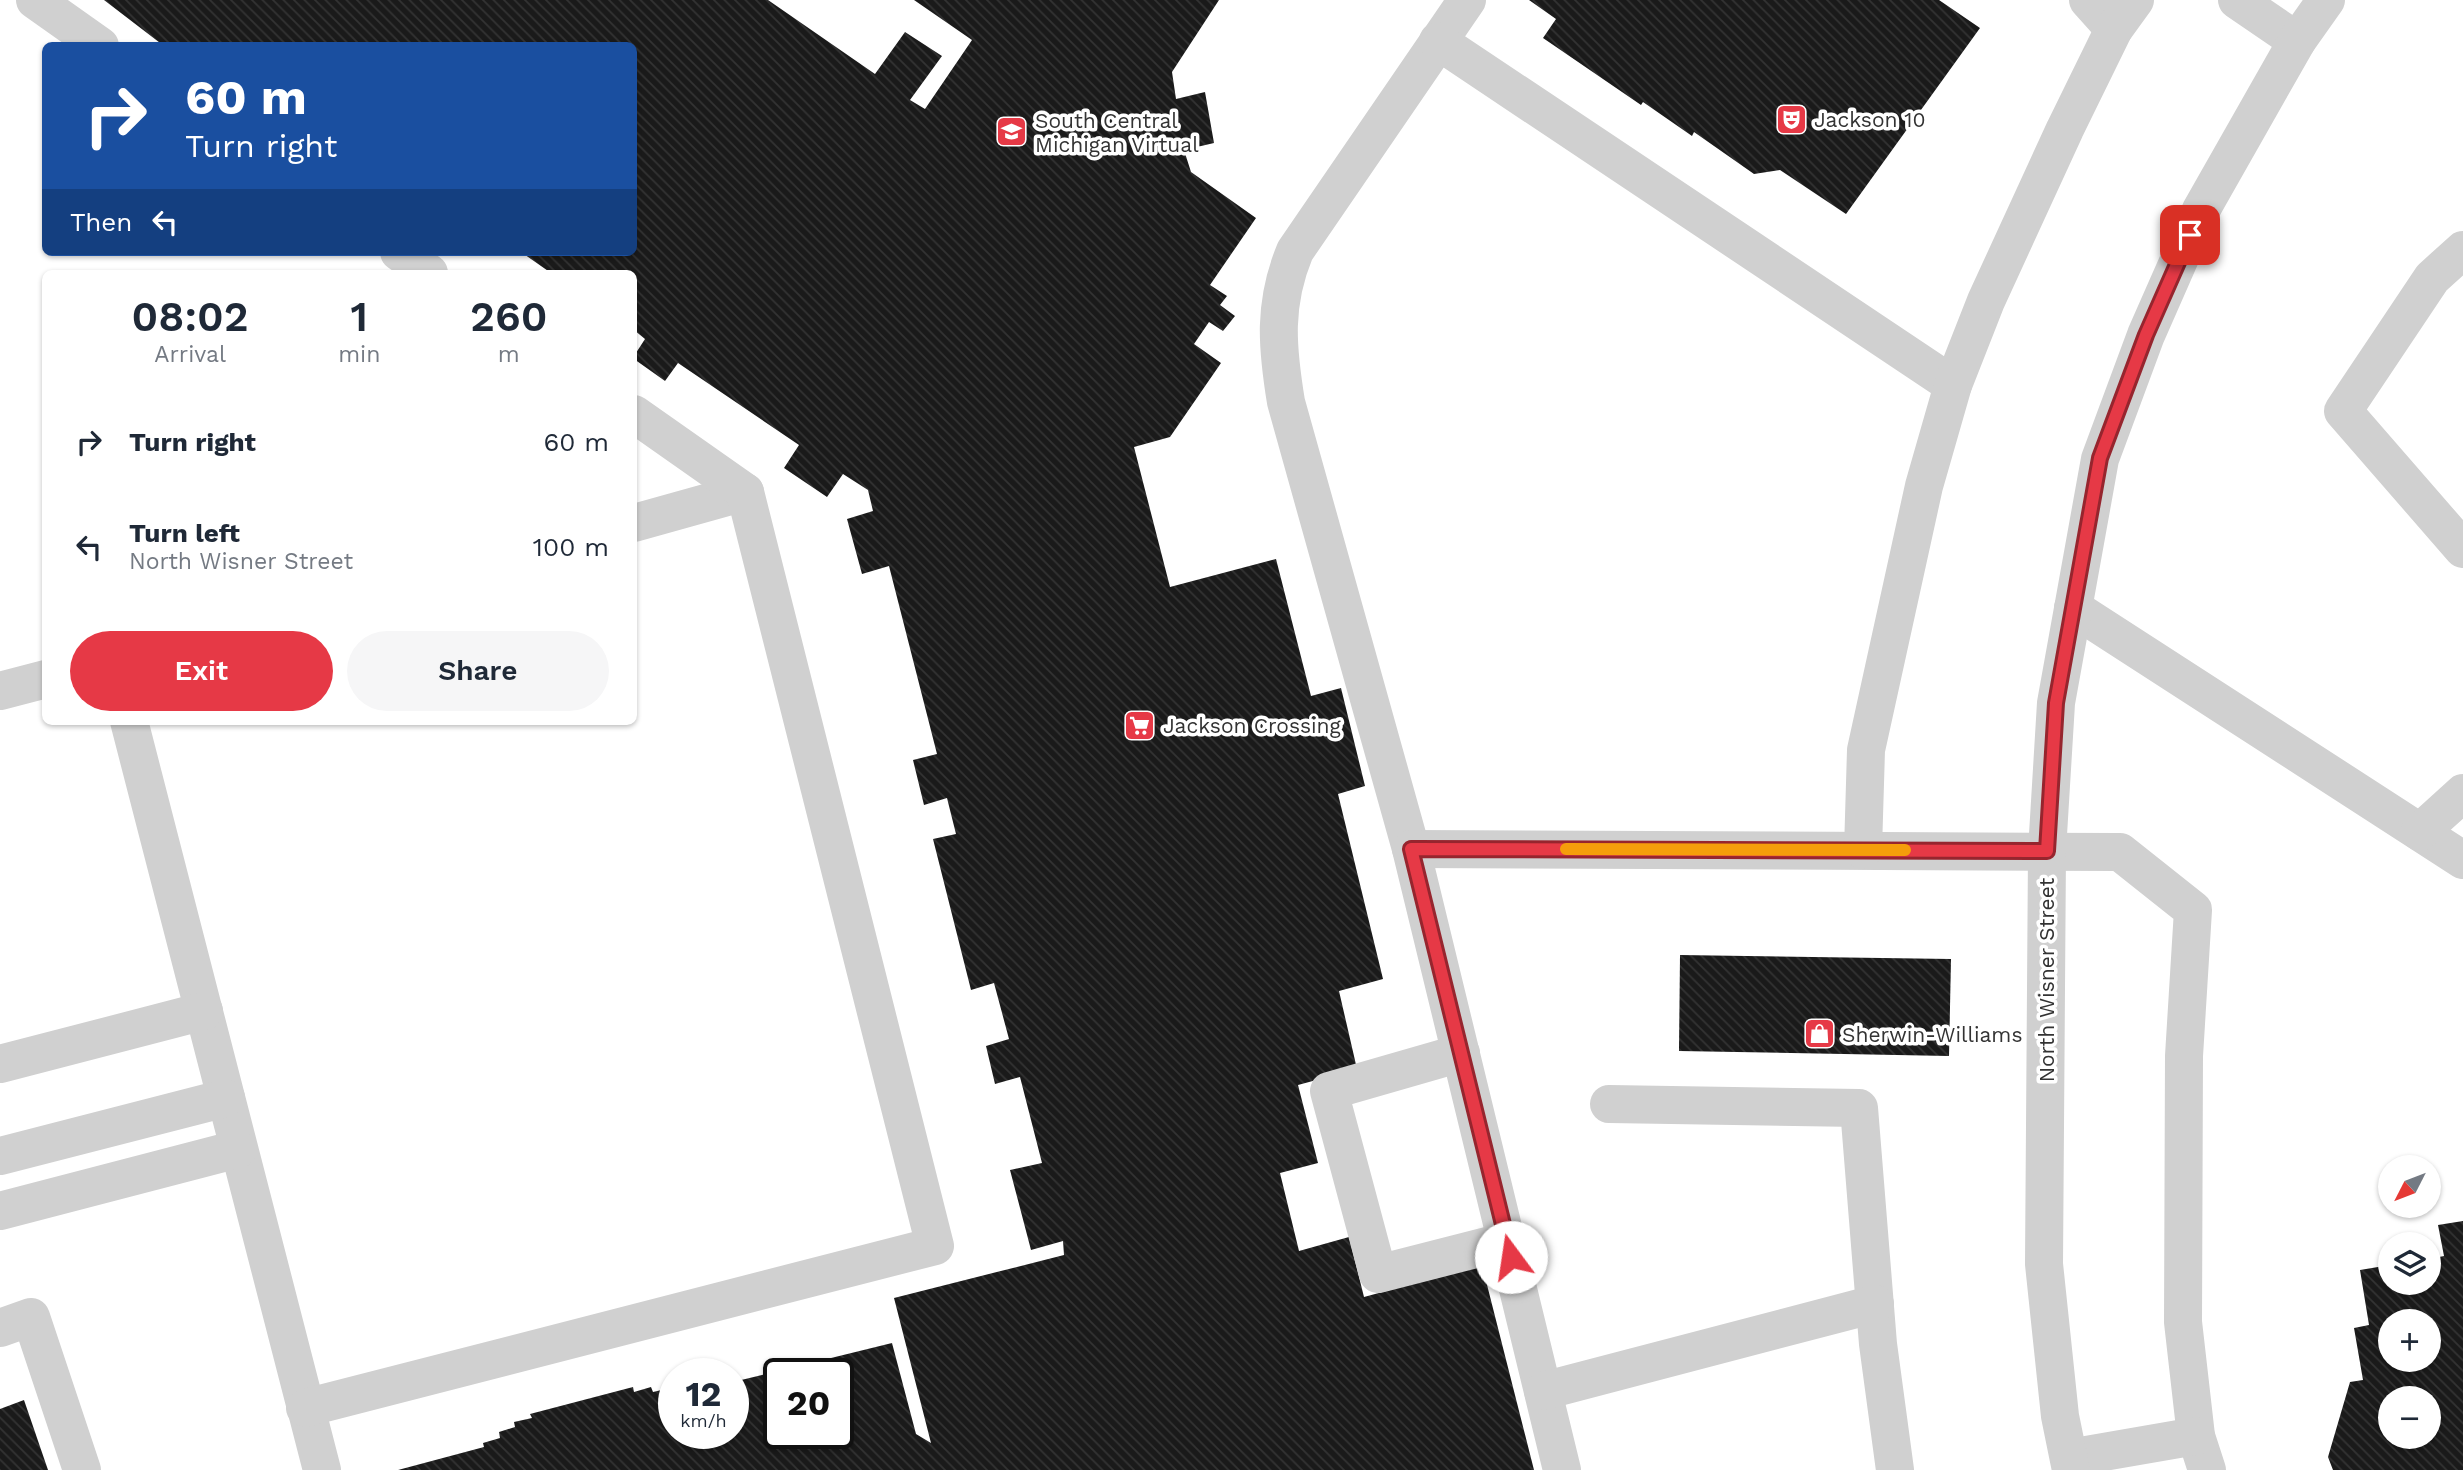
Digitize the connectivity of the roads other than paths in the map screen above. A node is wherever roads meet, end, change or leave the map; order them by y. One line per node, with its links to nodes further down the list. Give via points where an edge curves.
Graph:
1 (35, 0): 9 (street)
2 (1466, 0): 7 (street)
3 (2088, 0): 6 (street)
4 (2237, 0): 8 (street)
5 (2326, 0): 8 (street, North Wisner Street)
6 (2124, 14): 13 (street, via 1986,301)
7 (1438, 41): 13 (street); 24 (street, via 1295,251 1285,275 1278,324 1286,402)
8 (2297, 41): 18 (street, North Wisner Street, via 2201,210 2146,335 2100,458)
9 (94, 42)
10 (2463, 250): 17 (street, via 2432,278 2343,411)
11 (405, 256): 12 (street)
12 (425, 270)
13 (1953, 385): 25 (street, via 1924,486 1866,750)
14 (637, 416): 15 (street)
15 (746, 492): 16 (street); 40 (street, via 935,1246)
16 (637, 522)
17 (2463, 549)
18 (2073, 608): 23 (street); 26 (street, North Wisner Street, via 2056,703)
19 (42, 680): 20 (street)
20 (0, 691)
21 (130, 725): 28 (street)
22 (2463, 793): 23 (street)
23 (2420, 832): 27 (street)
24 (1411, 849): 25 (street); 29 (street)
25 (1863, 850): 26 (street)
26 (2047, 851): 41 (street, via 2120,852 2193,911 2184,1056 2183,1322); 42 (street, North Wisner Street, via 2044,1264 2060,1416)
27 (2463, 860)
28 (204, 1011): 30 (street); 31 (street)
29 (1461, 1053): 36 (street); 36 (street, via 1328,1091 1378,1274)
30 (0, 1063)
31 (226, 1098): 33 (street); 34 (street)
32 (1609, 1104): 37 (street, via 1859,1108)
33 (238, 1149): 35 (street); 40 (street)
34 (0, 1156)
35 (0, 1211)
36 (1507, 1241): 39 (street)
37 (1875, 1304): 39 (street); 46 (street)
38 (0, 1328): 43 (street, via 31,1317)
39 (1543, 1391): 45 (street)
40 (305, 1408): 44 (street)
41 (2202, 1453): 42 (street)
42 (2070, 1464)
43 (82, 1470)
44 (322, 1470)
45 (1562, 1470)
46 (1895, 1470)

